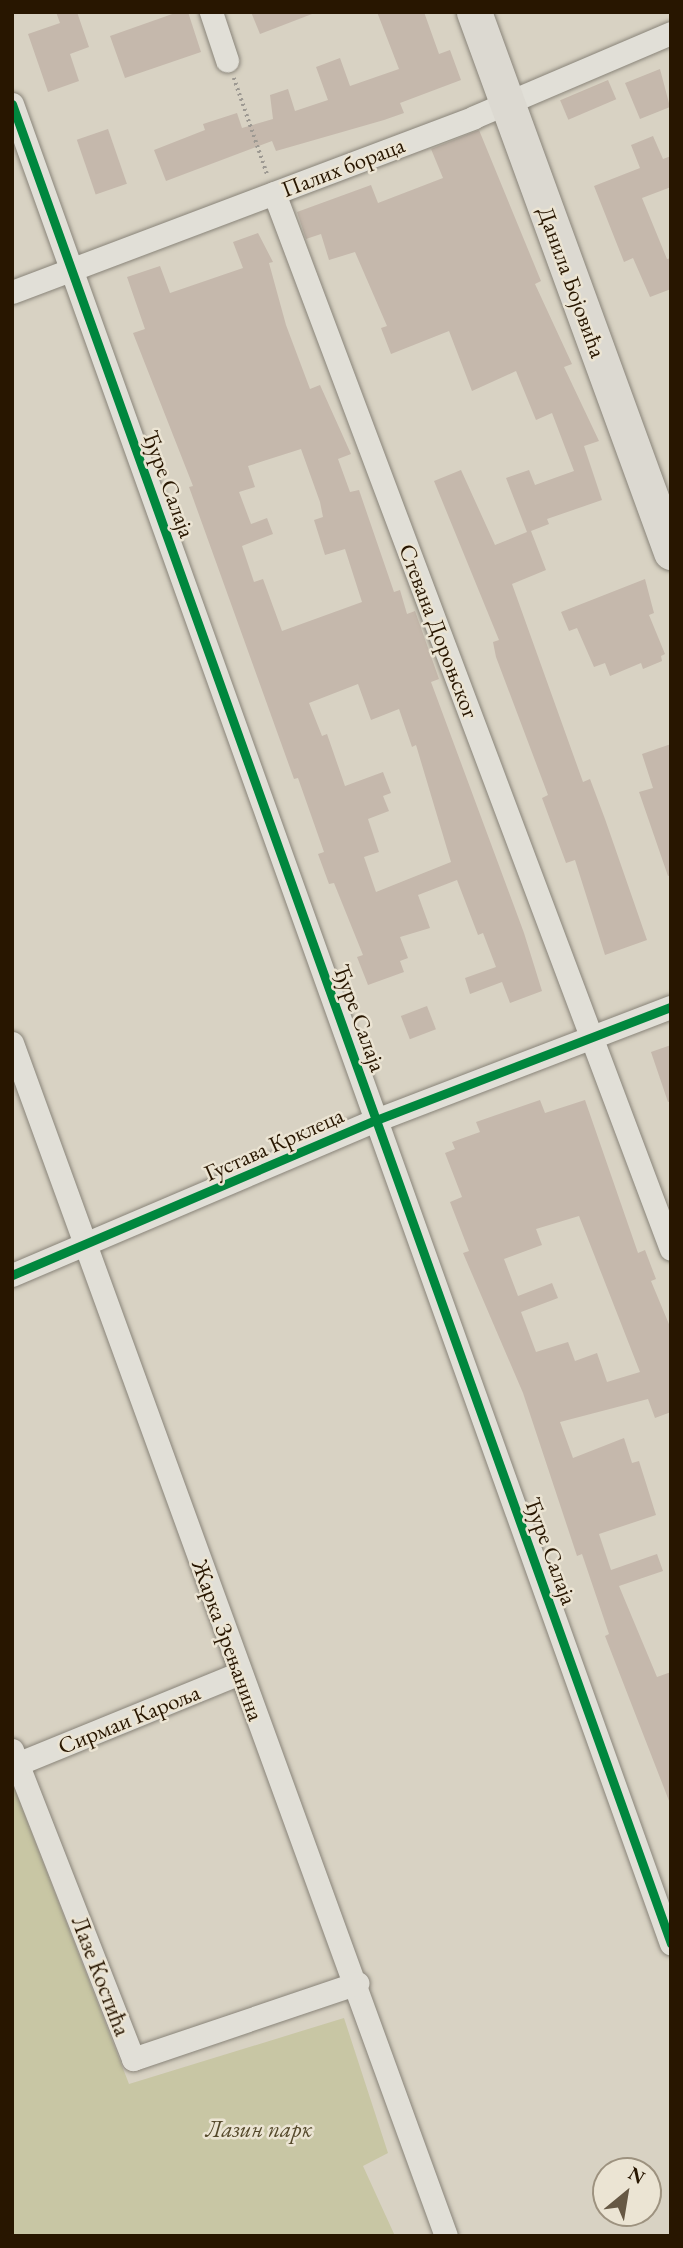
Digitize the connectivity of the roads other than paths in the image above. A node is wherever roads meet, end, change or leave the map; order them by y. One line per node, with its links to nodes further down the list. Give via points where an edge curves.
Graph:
1 (211, 12): 4 (street)
2 (474, 12): 5 (main road, Данила Бојовића)
3 (671, 33): 5 (street, Палих бораца)
4 (227, 60)
5 (507, 103): 7 (street, Палих бораца); 10 (main road, Данила Бојовића)
6 (12, 104): 8 (street, Ђуре Салаја)
7 (274, 193): 8 (street, Палих бораца); 12 (street, Стевана Дороњског)
8 (71, 269): 9 (street, Палих бораца); 14 (street, Ђуре Салаја)
9 (12, 292)
10 (671, 552)
11 (671, 1007): 12 (street, Густава Крклеца)
12 (592, 1037): 14 (street, Густава Крклеца); 16 (street, Стевана Дороњског)
13 (12, 1043): 15 (street, Жарка Зрењанина)
14 (376, 1120): 15 (street, Густава Крклеца); 20 (street, Ђуре Салаја)
15 (85, 1247): 17 (street, Густава Крклеца); 18 (street, Жарка Зрењанина)
16 (671, 1249)
17 (12, 1275)
18 (240, 1673): 19 (street, Сирмаи Кароља); 21 (street, Жарка Зрењанина)
19 (15, 1757): 21 (street, Лазе Костића, via 133,2059)
20 (671, 1944)
21 (358, 1983): 22 (street, Жарка Зрењанина)
22 (446, 2236)

